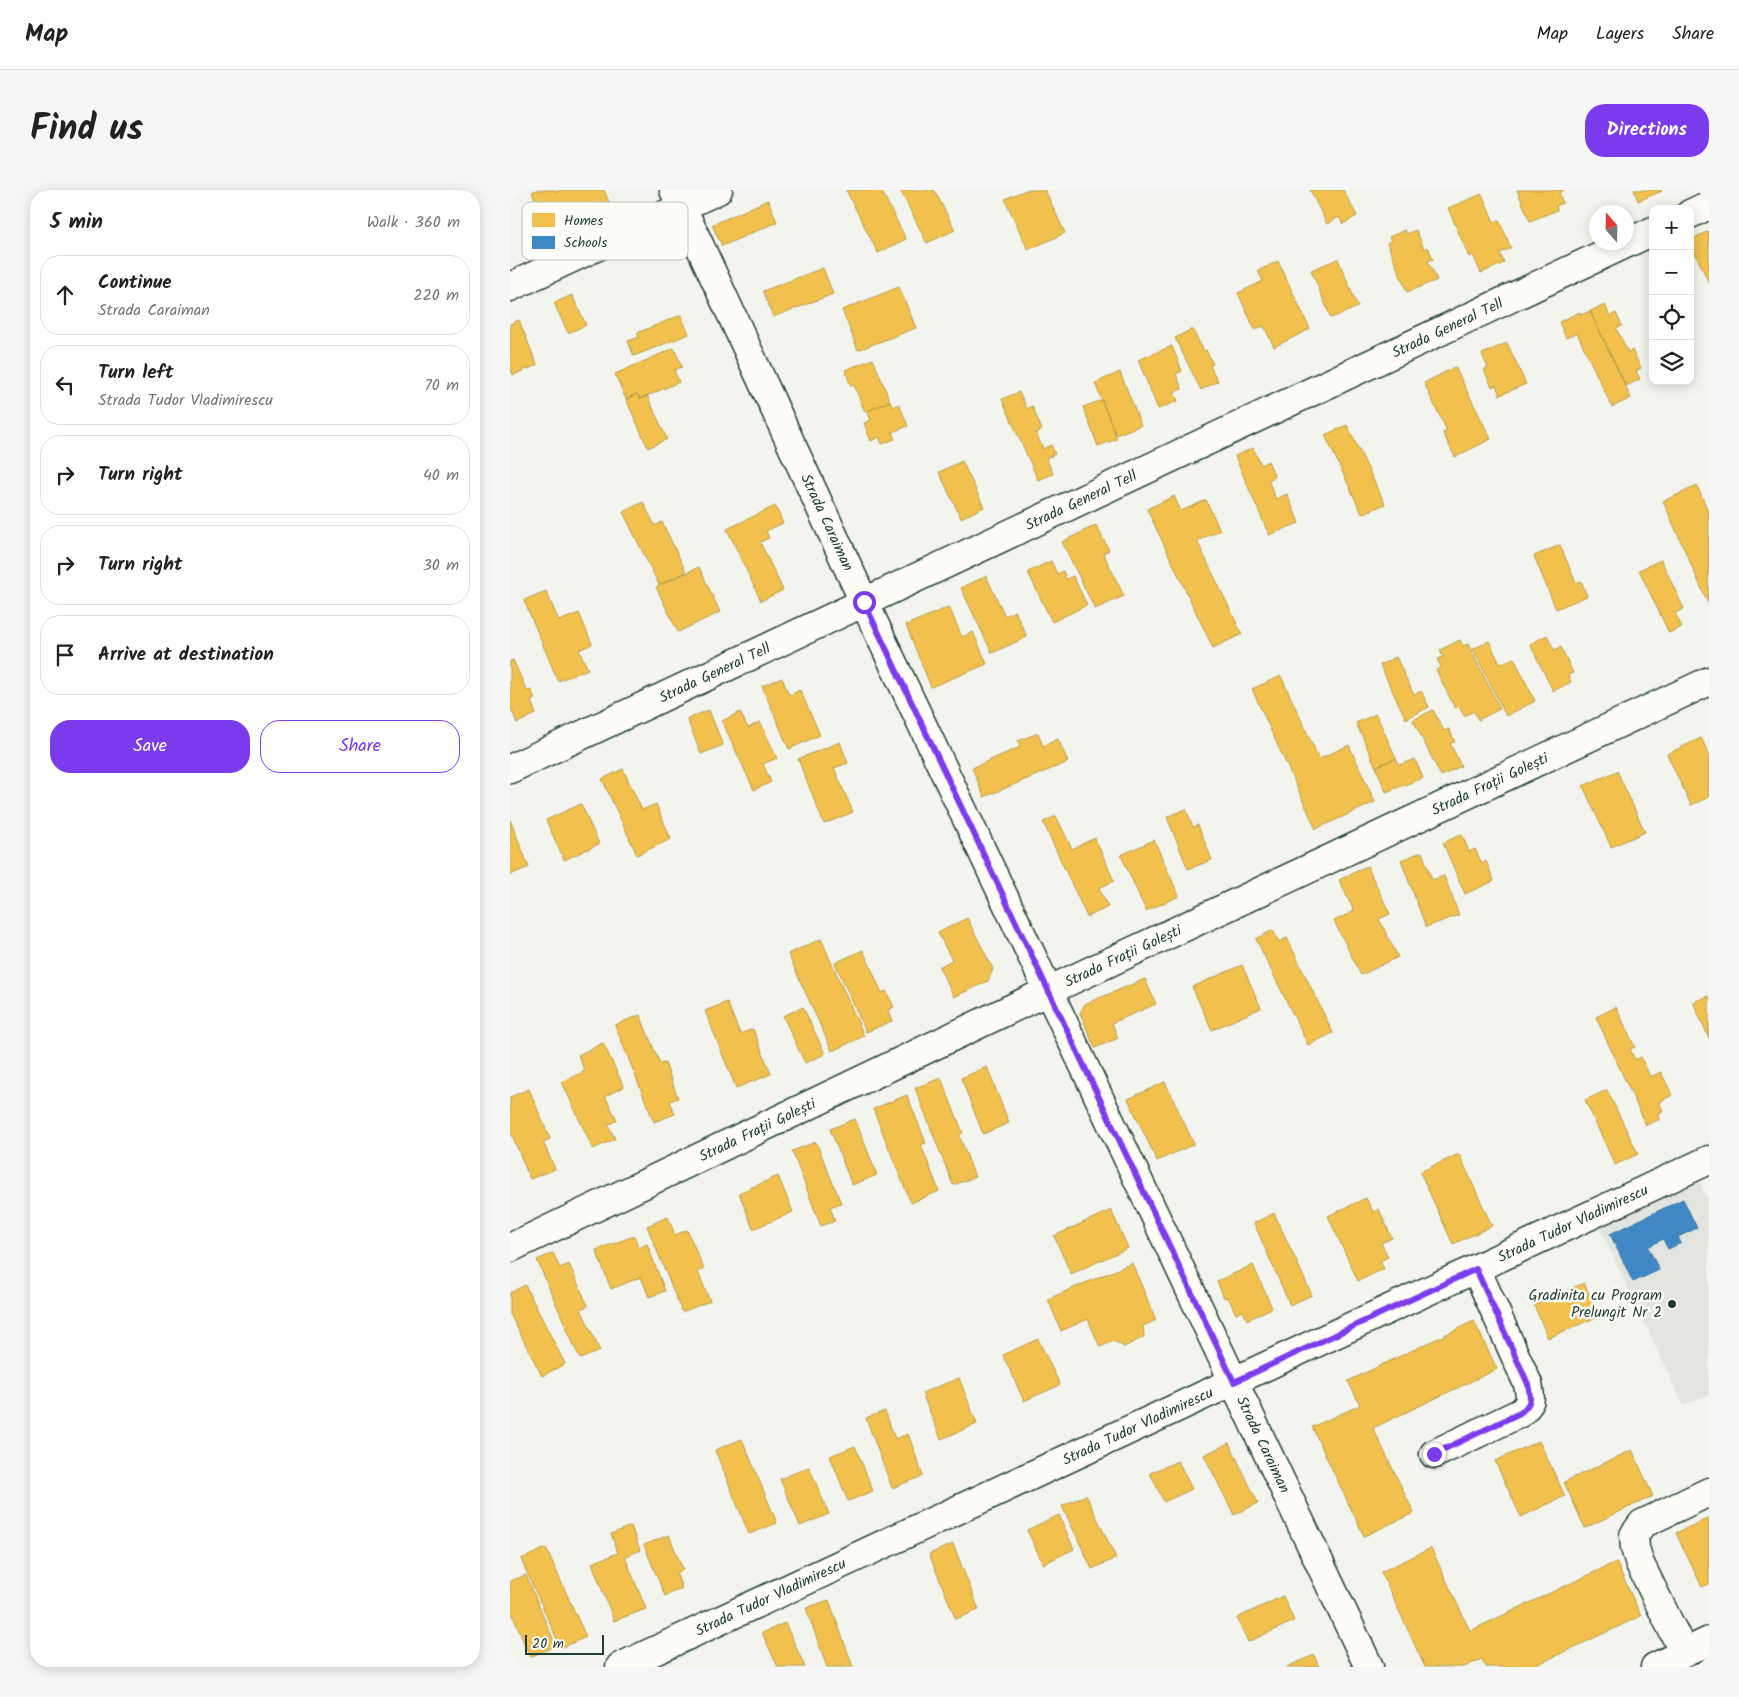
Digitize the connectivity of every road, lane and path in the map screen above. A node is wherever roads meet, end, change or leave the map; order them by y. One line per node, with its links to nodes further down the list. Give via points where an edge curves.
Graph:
1 (718, 190): 2 (street)
2 (678, 198)
3 (1709, 205): 4 (street)
4 (1694, 212)
5 (688, 220): 9 (street, Strada Caraiman)
6 (1649, 234): 9 (street, Strada General Tell)
7 (561, 260): 8 (street)
8 (510, 287)
9 (864, 602): 11 (street, Strada General Tell); 12 (street, Strada Caraiman)
10 (1709, 681): 12 (street, Strada Frații Golești)
11 (510, 769)
12 (1048, 991): 14 (street, Strada Frații Golești); 16 (street, Strada Caraiman)
13 (1709, 1160): 15 (street, Strada Tudor Vladimirescu)
14 (510, 1248)
15 (1476, 1269): 16 (street, Strada Tudor Vladimirescu); 17 (street, via 1528,1384 1531,1398 1520,1413)
16 (1234, 1382): 21 (street, Strada Tudor Vladimirescu); 22 (street, Strada Caraiman)
17 (1434, 1454)
18 (1709, 1492): 20 (street, via 1642,1524 1634,1536 1640,1564)
19 (1709, 1641): 20 (street)
20 (1684, 1653): 23 (street)
21 (620, 1667)
22 (1369, 1667)
23 (1655, 1667)

